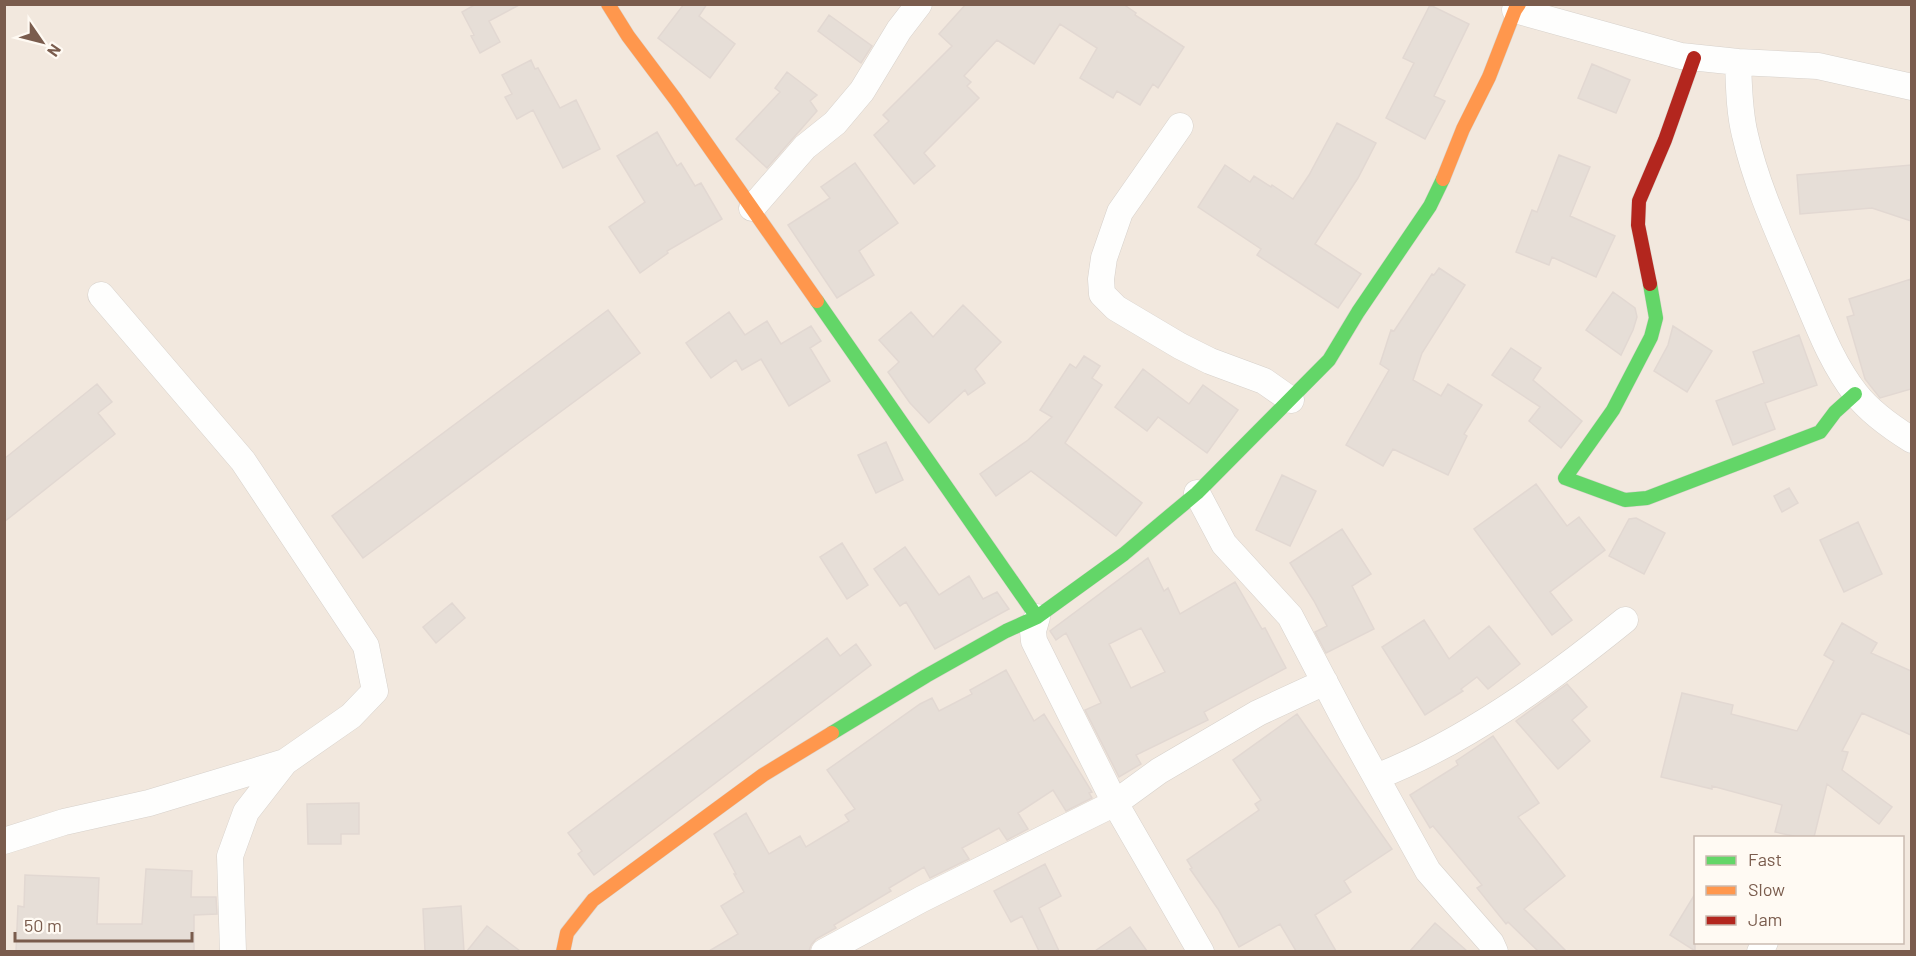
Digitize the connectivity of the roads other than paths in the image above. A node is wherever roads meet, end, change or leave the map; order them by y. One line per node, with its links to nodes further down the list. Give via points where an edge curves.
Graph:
1 (608, 4): 8 (street)
2 (919, 4): 8 (street, via 862,92 835,123 805,147)
3 (1517, 7): 4 (street); 11 (street, via 1430,206 1329,360)
4 (1694, 58): 5 (street); 10 (street, via 1639,201 1638,225 1656,318 1651,338 1613,410 1565,478 1625,500 1647,498 1820,432)
5 (1738, 62): 6 (street, via 1818,66); 10 (street, via 1744,134 1757,177 1831,356)
6 (1911, 87)
7 (1180, 126): 11 (street, via 1120,212 1104,258 1102,294 1116,308 1180,346 1264,381)
8 (752, 208): 15 (street)
9 (101, 296): 18 (street, via 243,461 366,646 375,691 351,716)
10 (1855, 394): 12 (street)
11 (1291, 400): 13 (street)
12 (1911, 440)
13 (1197, 493): 15 (street); 17 (street, via 1224,544 1290,616)
14 (1625, 620): 19 (street, via 1572,663 1451,742)
15 (1036, 629): 16 (street); 20 (street)
16 (1006, 631): 23 (street, via 763,775 593,900 567,933)
17 (1325, 681): 19 (street); 20 (street, via 1258,713 1160,771)
18 (285, 762): 21 (street); 22 (street, via 246,812 230,856)
19 (1376, 777): 26 (street, via 1428,871)
20 (1115, 803): 24 (street); 25 (street)
21 (4, 841)
22 (233, 951)
23 (563, 951)
24 (824, 951)
25 (1201, 951)
26 (1495, 951)

